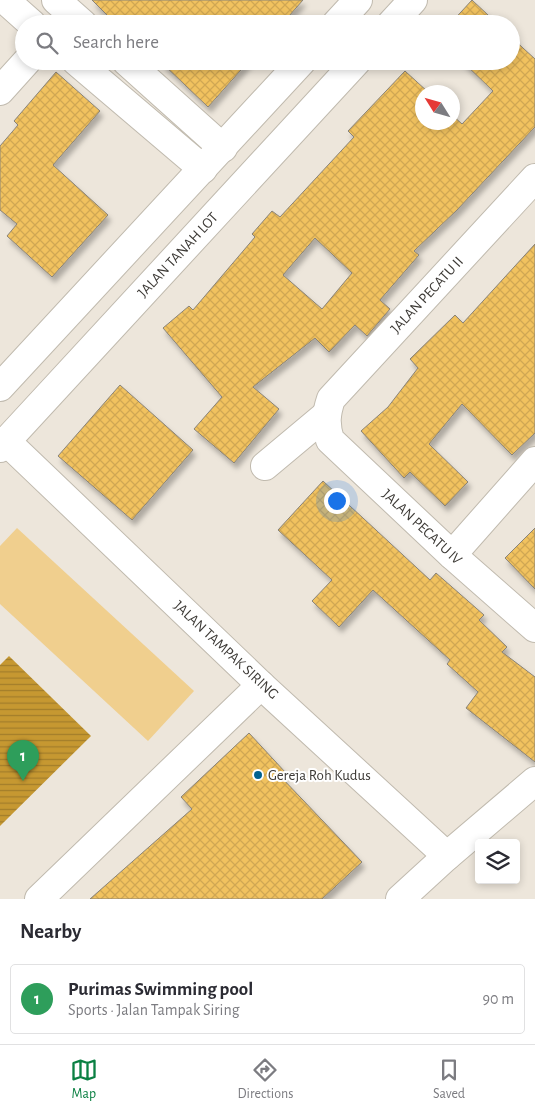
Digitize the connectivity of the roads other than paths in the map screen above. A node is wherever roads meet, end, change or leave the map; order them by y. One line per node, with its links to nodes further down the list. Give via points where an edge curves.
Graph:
1 (5, 0): 4 (street)
2 (358, 0): 5 (street)
3 (413, 0): 6 (street)
4 (22, 15)
5 (344, 15)
6 (400, 15)
7 (20, 70): 12 (street)
8 (86, 70): 14 (street)
9 (136, 70): 13 (street)
10 (294, 70): 13 (street)
11 (349, 70): 18 (street, JALAN TANAH LOT)
12 (0, 91)
13 (223, 148): 14 (street)
14 (203, 170): 16 (street)
15 (535, 178): 17 (street, JALAN PECATU II, via 331,399)
16 (0, 387)
17 (326, 415): 20 (street); 21 (street, JALAN PECATU IV, via 330,440)
18 (3, 445): 23 (street, JALAN TAMPAK SIRING)
19 (535, 461): 21 (street)
20 (265, 466)
21 (452, 555): 22 (street, JALAN PECATU IV)
22 (535, 628)
23 (262, 684): 25 (street, JALAN TAMPAK SIRING); 26 (street)
24 (535, 781): 25 (street)
25 (448, 856): 27 (street)
26 (39, 899)
27 (400, 899)

